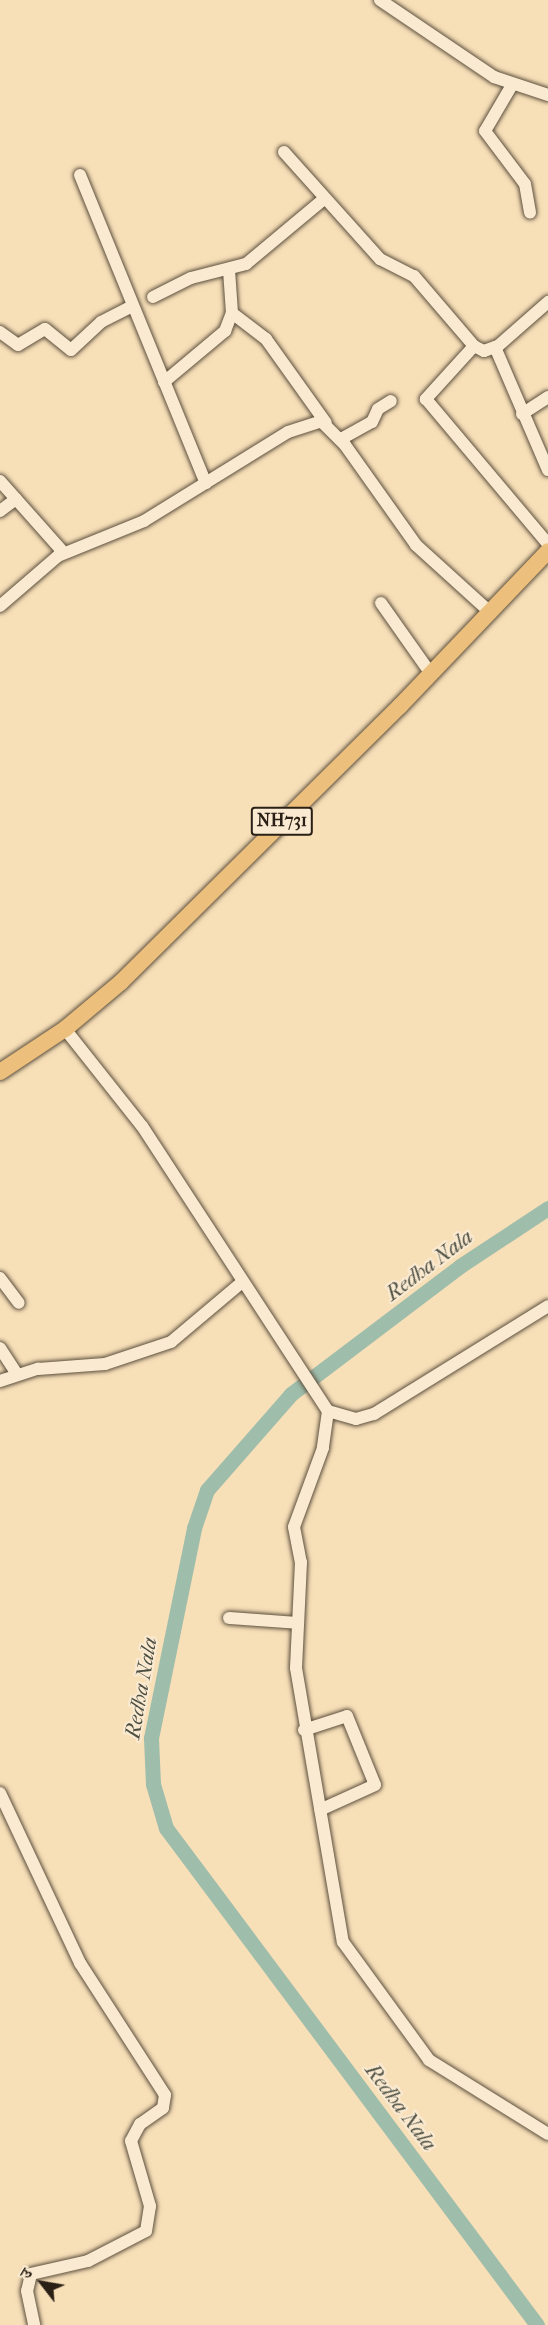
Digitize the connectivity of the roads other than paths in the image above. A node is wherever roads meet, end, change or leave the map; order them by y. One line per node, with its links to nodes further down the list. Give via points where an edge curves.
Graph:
1 (380, 0): 2 (street)
2 (512, 85): 3 (street); 7 (street, via 485,131 525,184)
3 (548, 95)
4 (284, 152): 6 (street)
5 (80, 175): 11 (street)
6 (324, 199): 8 (street, via 253,259); 14 (street, via 380,259 414,276)
7 (530, 213)
8 (229, 270): 9 (street, via 191,278); 12 (street)
9 (153, 297)
10 (548, 302): 15 (street)
11 (132, 306): 13 (street, via 101,322 71,350 45,329 18,345); 16 (street)
12 (232, 313): 16 (street, via 215,343); 20 (street, via 266,339)
13 (0, 332)
14 (474, 346): 15 (street, via 484,351); 27 (street, via 426,399)
15 (495, 347): 19 (street)
16 (164, 382): 24 (street)
17 (548, 397): 19 (street)
18 (391, 401): 21 (street, via 378,409 372,422)
19 (522, 414): 22 (street)
20 (326, 423): 21 (street); 24 (street, via 313,422 288,432)
21 (341, 439): 32 (street, via 416,545)
22 (548, 470)
23 (0, 482): 25 (street)
24 (206, 483): 29 (street, via 144,521)
25 (16, 499): 26 (street); 29 (street)
26 (0, 511)
27 (548, 544)
28 (548, 551): 32 (highway, NH731)
29 (64, 553): 31 (street)
30 (381, 603): 33 (street)
31 (0, 606)
32 (490, 612): 33 (highway, NH731)
33 (431, 674): 34 (highway, NH731, via 172,932)
34 (65, 1029): 35 (highway, NH731); 37 (street, via 148,1134)
35 (0, 1072)
36 (1, 1283): 38 (street)
37 (241, 1283): 41 (street, via 171,1342 90,1367); 43 (street)
38 (19, 1304)
39 (548, 1306): 43 (street, via 374,1414 356,1419)
40 (0, 1348): 41 (street)
41 (17, 1374): 42 (street)
42 (0, 1381)
43 (328, 1411): 45 (street, via 323,1448 294,1527 301,1562)
44 (229, 1618): 45 (street)
45 (298, 1623): 46 (street, via 296,1668)
46 (304, 1730): 48 (street); 48 (street, via 347,1716 375,1785)
47 (0, 1793): 50 (street, via 80,1964 165,2095 163,2108 140,2124 131,2141 150,2206 146,2231 88,2261 31,2274 27,2291)
48 (320, 1810): 49 (street, via 338,1929 402,2027 447,2075)
49 (548, 2134)
50 (34, 2325)

